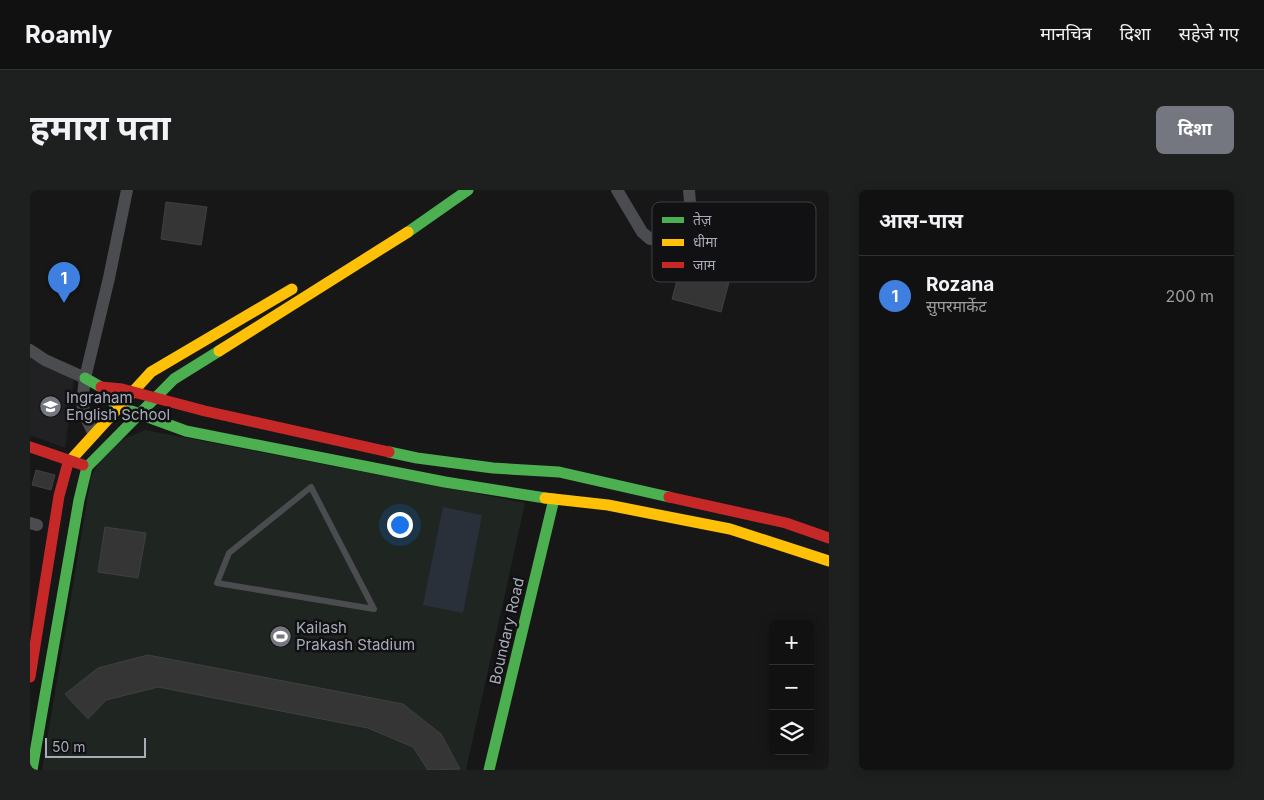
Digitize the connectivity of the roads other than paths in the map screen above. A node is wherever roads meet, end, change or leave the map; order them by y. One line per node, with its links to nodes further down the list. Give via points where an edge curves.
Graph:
1 (127, 190): 9 (street, via 110,278)
2 (468, 190): 12 (street, via 389,245 174,379)
3 (617, 190): 5 (street, via 642,232)
4 (382, 234): 6 (street)
5 (652, 239)
6 (358, 250)
7 (306, 280): 11 (street, via 151,372)
8 (30, 350): 9 (street)
9 (85, 378): 10 (street); 15 (street, via 82,403)
10 (101, 387): 11 (street); 13 (street)
11 (133, 392): 12 (street); 13 (street)
12 (156, 398): 14 (street); 21 (street, via 417,458 559,472 786,523)
13 (119, 406): 14 (street); 15 (street)
14 (140, 414): 18 (street); 20 (street, via 186,431 436,480)
15 (94, 434): 17 (street)
16 (30, 447): 17 (street)
17 (69, 461): 18 (street); 23 (street, via 59,496)
18 (87, 467): 24 (street)
19 (311, 487): 19 (lane, via 320,504 374,609 217,583 229,553)
20 (554, 499): 22 (street, via 608,505 730,529); 27 (street, Boundary Road)
21 (829, 538)
22 (829, 561)
23 (44, 587): 24 (street); 25 (street)
24 (64, 590): 26 (street)
25 (30, 677)
26 (32, 770)
27 (489, 770)

